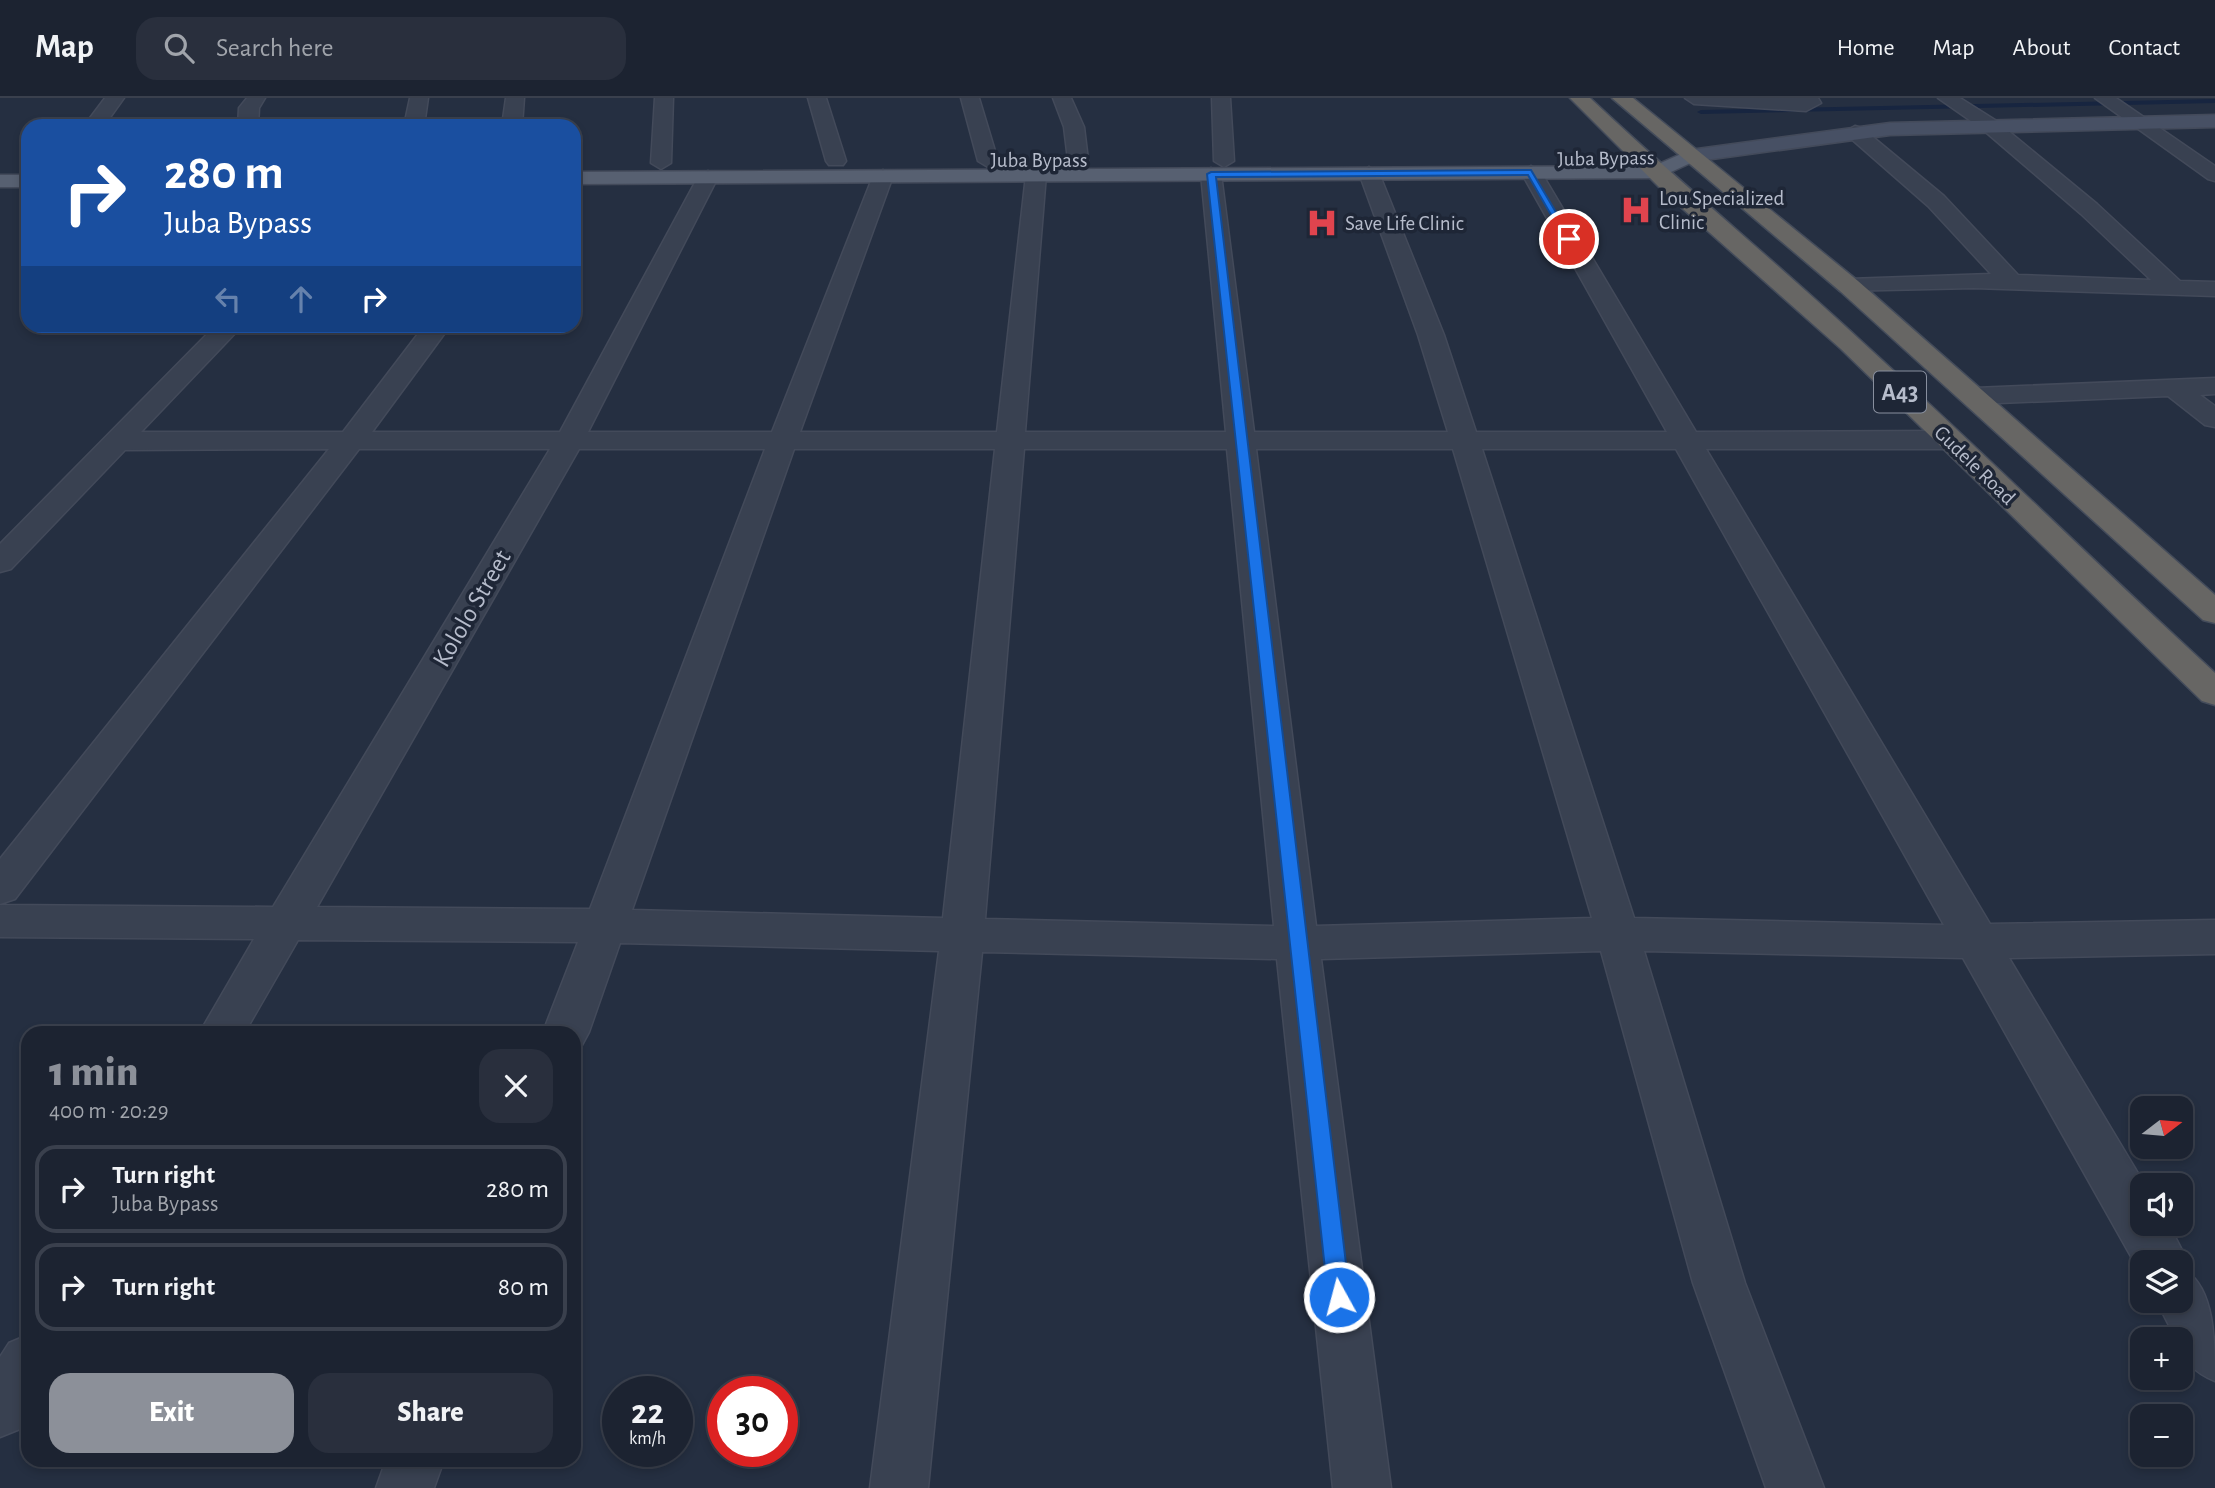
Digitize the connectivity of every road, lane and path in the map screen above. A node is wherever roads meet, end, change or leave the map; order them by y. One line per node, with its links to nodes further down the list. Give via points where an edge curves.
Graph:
1 (115, 98): 16 (street)
2 (256, 98): 17 (street)
3 (419, 98): 18 (street)
4 (515, 98): 19 (street)
5 (664, 98): 29 (street)
6 (817, 98): 27 (street)
7 (970, 98): 26 (street)
8 (1062, 98): 25 (street, via 1074,127)
9 (1221, 98): 33 (street)
10 (1579, 98): 30 (highway, Gudele Road / A43)
11 (1621, 98): 24 (highway, Gudele Road / A43)
12 (1694, 98): 13 (street, via 1812,103)
13 (1807, 98)
14 (1947, 98): 22 (street)
15 (2104, 98): 21 (street)
16 (99, 119)
17 (248, 119)
18 (415, 119)
19 (513, 119)
20 (2215, 121): 21 (main road, Juba Bypass)
21 (2140, 122): 22 (main road, Juba Bypass); 37 (street)
22 (1988, 124): 23 (main road, Juba Bypass); 45 (street)
23 (1855, 132): 24 (main road, Juba Bypass); 43 (street, via 1936,201)
24 (1690, 156): 30 (main road); 44 (highway, Gudele Road / A43)
25 (1078, 160): 26 (main road, Juba Bypass); 33 (main road, Juba Bypass)
26 (988, 161): 27 (main road, Juba Bypass)
27 (836, 162): 29 (main road, Juba Bypass)
28 (581, 163): 29 (main road, Juba Bypass)
29 (661, 163)
30 (1650, 164): 33 (main road, Juba Bypass); 35 (main road, Juba Bypass); 58 (highway, Gudele Road / A43)
31 (0, 165): 32 (main road)
32 (21, 166)
33 (1218, 168): 34 (main road, Juba Bypass); 36 (main road, Juba Bypass); 55 (street)
34 (1369, 173): 35 (main road, Juba Bypass); 56 (street, via 1431,335)
35 (1531, 173): 57 (street)
36 (1037, 175): 38 (main road, Juba Bypass); 54 (street)
37 (2215, 175)
38 (883, 176): 39 (main road, Juba Bypass); 53 (street)
39 (708, 177): 40 (main road, Juba Bypass); 61 (street, Kololo Street)
40 (581, 178)
41 (0, 181): 42 (main road)
42 (21, 181)
43 (2012, 283): 44 (street); 45 (street)
44 (1849, 286): 51 (highway, Gudele Road / A43)
45 (2175, 289): 46 (street)
46 (2215, 289)
47 (222, 333): 59 (street)
48 (432, 333): 60 (street)
49 (2215, 386): 50 (street)
50 (2173, 387): 51 (street); 52 (street)
51 (1975, 396): 63 (highway, Gudele Road / A43)
52 (2215, 419)
53 (785, 440): 54 (street); 61 (street); 68 (street)
54 (1010, 440): 55 (street); 69 (street)
55 (1243, 440): 56 (street); 73 (street)
56 (1465, 440): 57 (street); 70 (street)
57 (1686, 440): 58 (street); 72 (street)
58 (1949, 440): 64 (highway, Gudele Road / A43)
59 (117, 441): 60 (street); 62 (street)
60 (351, 441): 61 (street); 65 (street)
61 (569, 441): 67 (street, Kololo Street)
62 (0, 562)
63 (2213, 609)
64 (2215, 693)
65 (0, 888)
66 (0, 921): 67 (street)
67 (287, 922): 68 (street); 74 (street, Kololo Street)
68 (604, 926): 69 (street); 75 (street)
69 (962, 932): 73 (street); 83 (street)
70 (1618, 934): 72 (street); 73 (street); 85 (street, via 1719,1283)
71 (2215, 937): 72 (street)
72 (1976, 941): 76 (street)
73 (1297, 943): 84 (street)
74 (226, 1026)
75 (568, 1026)
76 (2155, 1250)
77 (2191, 1313): 78 (street)
78 (2215, 1354)
79 (21, 1374): 80 (street)
80 (0, 1409)
81 (412, 1467): 82 (street)
82 (405, 1488)
83 (899, 1488)
84 (1362, 1488)
85 (1795, 1488)

